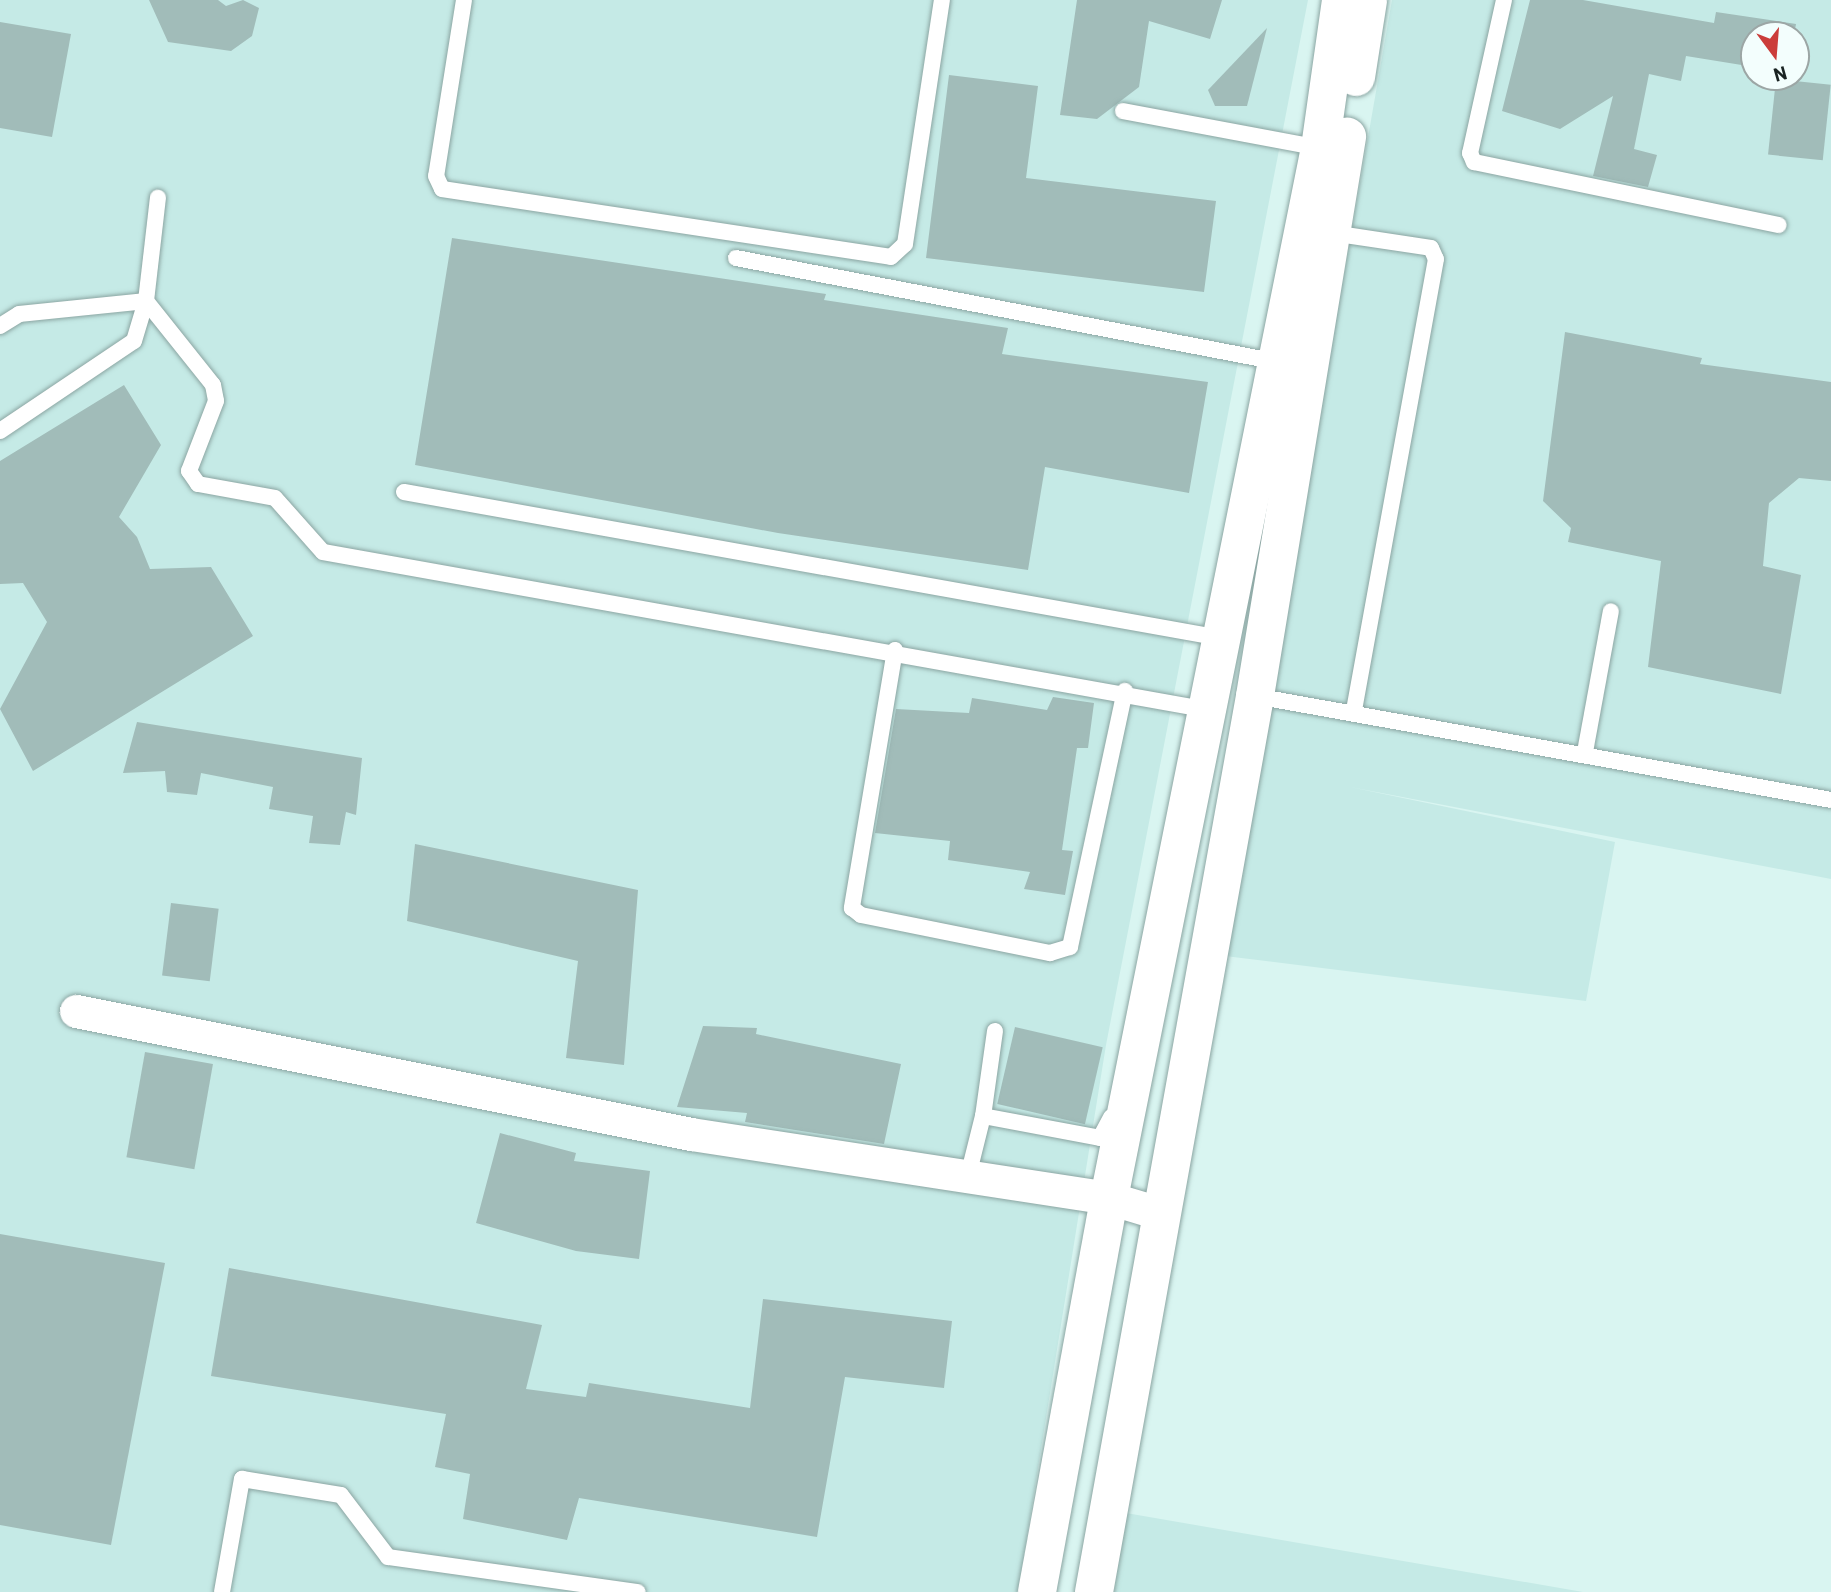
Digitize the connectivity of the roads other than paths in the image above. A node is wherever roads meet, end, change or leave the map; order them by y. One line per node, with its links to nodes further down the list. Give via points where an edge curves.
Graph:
1 (464, 0): 2 (lane, via 436,176 442,189 891,257 905,244)
2 (942, 0)
3 (1341, 0): 7 (main road)
4 (1368, 0): 10 (main road)
5 (1504, 0): 9 (lane, via 1470,153 1474,162)
6 (1123, 111): 7 (lane)
7 (1320, 148): 14 (main road)
8 (158, 198): 12 (lane)
9 (1779, 225)
10 (1332, 233): 21 (main road); 23 (lane, via 1431,248 1436,259)
11 (736, 258): 14 (lane)
12 (146, 301): 13 (lane, via 19,314); 15 (lane, via 134,341); 19 (lane, via 213,385 216,401 189,471 198,484 275,498 323,552)
13 (0, 326)
14 (1273, 361): 18 (main road)
15 (0, 431)
16 (404, 492): 18 (lane)
17 (1611, 611): 24 (lane)
18 (1220, 638): 22 (main road)
19 (895, 650): 20 (lane); 20 (lane, via 852,908 861,915 1050,953 1070,947)
20 (1125, 691): 22 (lane)
21 (1255, 696): 23 (lane); 33 (main road)
22 (1211, 711): 30 (main road)
23 (1354, 712): 24 (lane)
24 (1585, 752): 25 (lane)
25 (1831, 800)
26 (76, 1011): 31 (street, via 691,1134)
27 (995, 1031): 29 (lane)
28 (1121, 1059): 30 (lane)
29 (983, 1116): 30 (lane); 31 (lane)
30 (1110, 1140): 32 (main road)
31 (968, 1176): 32 (street)
32 (1109, 1198): 33 (street); 34 (main road)
33 (1162, 1214): 37 (main road)
34 (1038, 1588): 37 (main road)
35 (222, 1592): 36 (lane, via 242,1479 341,1495 387,1557)
36 (638, 1592)
37 (1093, 1592)

